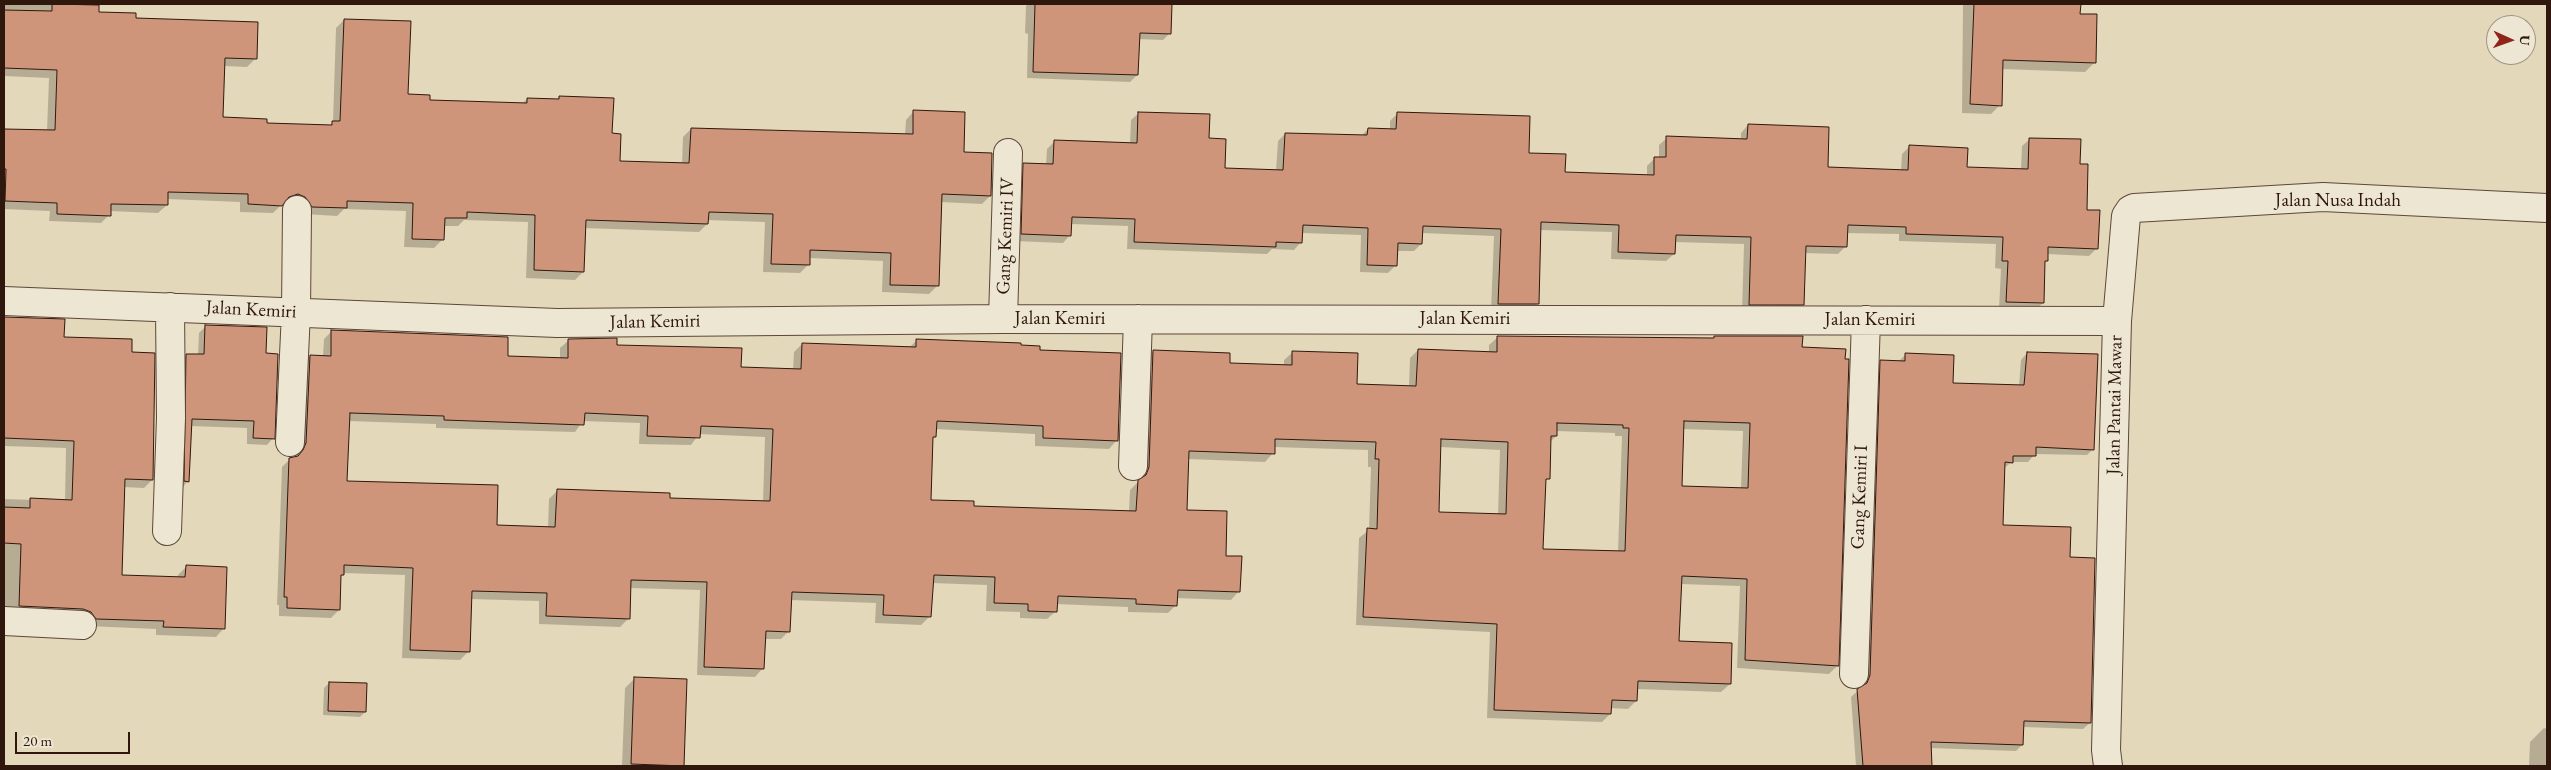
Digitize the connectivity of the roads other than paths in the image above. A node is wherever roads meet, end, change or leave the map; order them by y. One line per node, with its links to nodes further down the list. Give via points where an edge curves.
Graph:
1 (1008, 153): 8 (street, Gang Kemiri IV)
2 (2547, 208): 4 (street, Jalan Nusa Indah, via 2323,197)
3 (297, 210): 7 (street)
4 (2130, 210): 11 (street, Jalan Pantai Mawar, via 2126,216)
5 (4, 301): 6 (street, Jalan Kemiri)
6 (170, 307): 7 (street, Jalan Kemiri); 14 (street)
7 (296, 312): 8 (street, Jalan Kemiri, via 557,323); 12 (street)
8 (1003, 319): 9 (street, Jalan Kemiri)
9 (1138, 320): 10 (street, Jalan Kemiri); 13 (street)
10 (1866, 320): 11 (street, Jalan Kemiri); 17 (street, Gang Kemiri I)
11 (2117, 321): 18 (street, Jalan Pantai Mawar)
12 (290, 442)
13 (1133, 466)
14 (167, 531)
15 (4, 621): 16 (street)
16 (82, 625)
17 (1854, 674)
18 (2108, 766)

